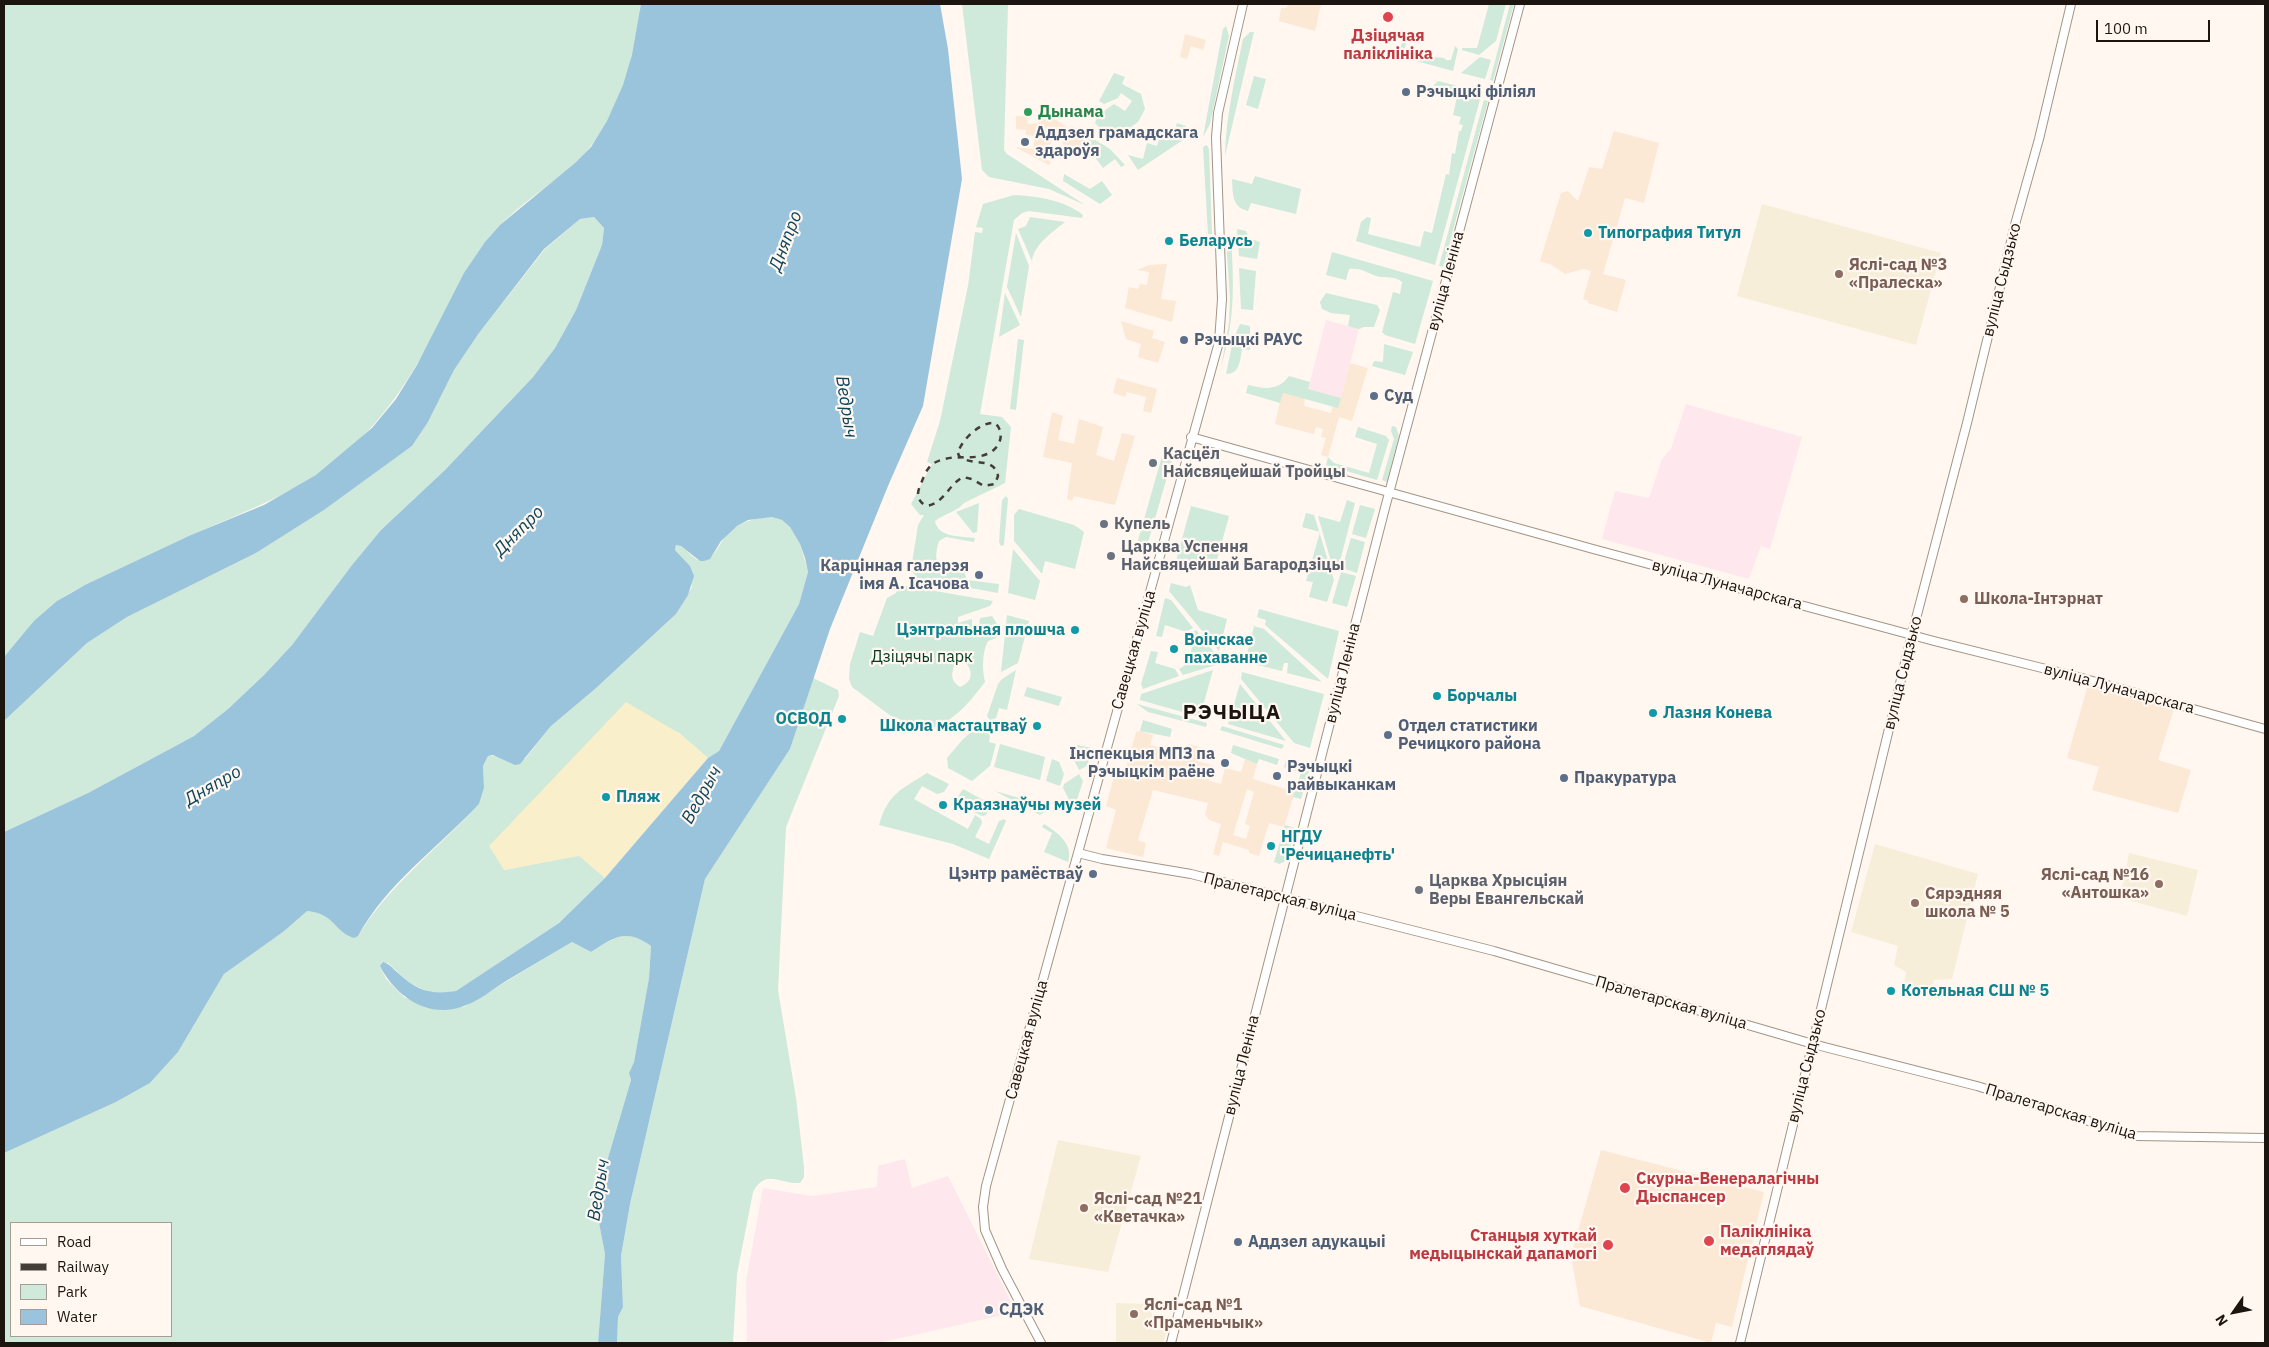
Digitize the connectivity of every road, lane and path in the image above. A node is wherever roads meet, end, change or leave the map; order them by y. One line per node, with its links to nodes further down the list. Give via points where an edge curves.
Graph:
1 (1243, 4): 4 (street, Савецкая вуліца, via 1218,113 1216,137 1222,324)
2 (1520, 4): 5 (street, вуліца Леніна)
3 (2072, 4): 6 (street, вуліца Сыдзько)
4 (1191, 437): 5 (street, вуліца Луначарскага); 8 (street, Савецкая вуліца)
5 (1389, 494): 6 (street, вуліца Луначарскага); 9 (street, вуліца Леніна)
6 (1912, 634): 7 (street, вуліца Луначарскага); 10 (street, вуліца Сыдзько)
7 (2265, 729)
8 (1078, 853): 9 (street, Пралетарская вуліца, via 1191,874); 12 (street, Савецкая вуліца, via 987,1179 983,1208 985,1230)
9 (1285, 899): 10 (street, Пралетарская вуліца, via 1494,951); 13 (street, вуліца Леніна)
10 (1813, 1044): 11 (street, Пралетарская вуліца, via 1977,1086 2136,1136); 14 (street, вуліца Сыдзько)
11 (2265, 1138)
12 (1041, 1343)
13 (1171, 1343)
14 (1740, 1343)

